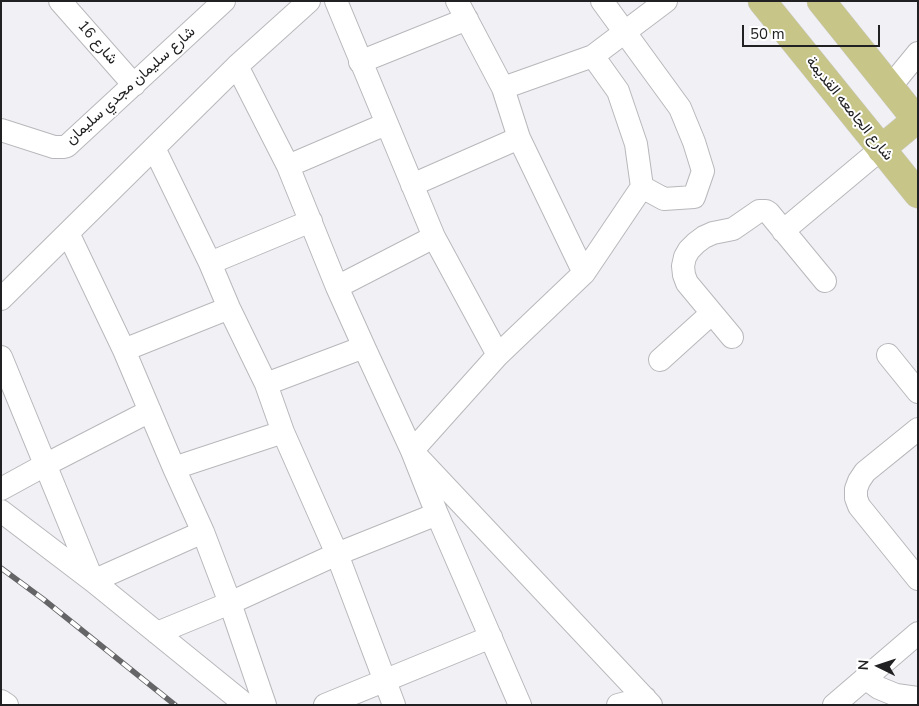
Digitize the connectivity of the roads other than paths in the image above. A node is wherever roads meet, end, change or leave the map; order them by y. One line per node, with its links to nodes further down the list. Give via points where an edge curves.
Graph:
1 (60, 1): 15 (street, شارع 16)
2 (224, 1): 15 (street, شارع سليمان مجدي سليمان)
3 (309, 1): 14 (street)
4 (336, 1): 13 (street)
5 (602, 1): 10 (street)
6 (666, 1): 10 (street)
7 (762, 1): 23 (main road, شارع الجامعه القديمة)
8 (821, 1): 16 (main road)
9 (462, 10): 13 (street); 17 (street)
10 (625, 32): 12 (street); 26 (street, via 680,108 703,171 694,197 664,199)
11 (918, 53): 16 (street)
12 (593, 56): 17 (street); 26 (street, via 618,91 636,144)
13 (360, 62): 19 (street)
14 (237, 66): 22 (street); 24 (street)
15 (134, 85): 20 (street, شارع سليمان مجدي سليمان, via 63,147)
16 (890, 87): 18 (main road)
17 (502, 88): 21 (street)
18 (917, 121): 23 (main road)
19 (386, 124): 24 (street); 25 (street)
20 (1, 130)
21 (519, 138): 25 (street); 33 (street)
22 (154, 148): 30 (street); 32 (street)
23 (881, 149): 27 (main road, شارع الجامعه القديمة); 29 (street)
24 (288, 166): 28 (street)
25 (412, 184): 31 (street)
26 (642, 187): 33 (street)
27 (918, 194)
28 (312, 221): 32 (street); 35 (street)
29 (783, 231): 34 (street); 38 (street, via 769,213 759,211 733,229 704,237 689,250 683,266 684,275)
30 (68, 233): 36 (street); 41 (street)
31 (434, 237): 35 (street); 42 (street)
32 (210, 263): 37 (street)
33 (584, 273): 42 (street)
34 (824, 281)
35 (338, 287): 40 (street)
36 (1, 299)
37 (229, 308): 41 (street); 46 (street)
38 (712, 313): 39 (street); 45 (street)
39 (732, 337)
40 (364, 347): 46 (street); 51 (street)
41 (124, 350): 48 (street)
42 (498, 355): 51 (street)
43 (888, 356): 47 (street)
44 (1, 357): 52 (street)
45 (660, 360)
46 (266, 384): 50 (street)
47 (918, 392)
48 (150, 411): 52 (street); 53 (street)
49 (918, 429): 59 (street, via 865,472 858,481 856,498)
50 (283, 432): 53 (street); 58 (street)
51 (412, 451): 56 (street); 69 (street)
52 (45, 465): 54 (street); 60 (street)
53 (174, 468): 57 (street)
54 (1, 489)
55 (1, 510): 60 (street)
56 (437, 514): 58 (street); 64 (street)
57 (203, 532): 60 (street); 61 (street)
58 (337, 554): 61 (street); 65 (street)
59 (918, 579)
60 (93, 580): 62 (street)
61 (230, 603): 62 (street); 72 (street)
62 (157, 633): 71 (street)
63 (918, 633): 66 (street)
64 (491, 637): 65 (street); 75 (street)
65 (385, 680): 73 (street); 74 (street)
66 (874, 690): 67 (street); 77 (street)
67 (918, 698)
68 (1, 701): 70 (street)
69 (648, 702): 76 (street)
70 (7, 705)
71 (246, 705)
72 (265, 705)
73 (325, 705)
74 (394, 705)
75 (520, 705)
76 (618, 705)
77 (834, 705)

